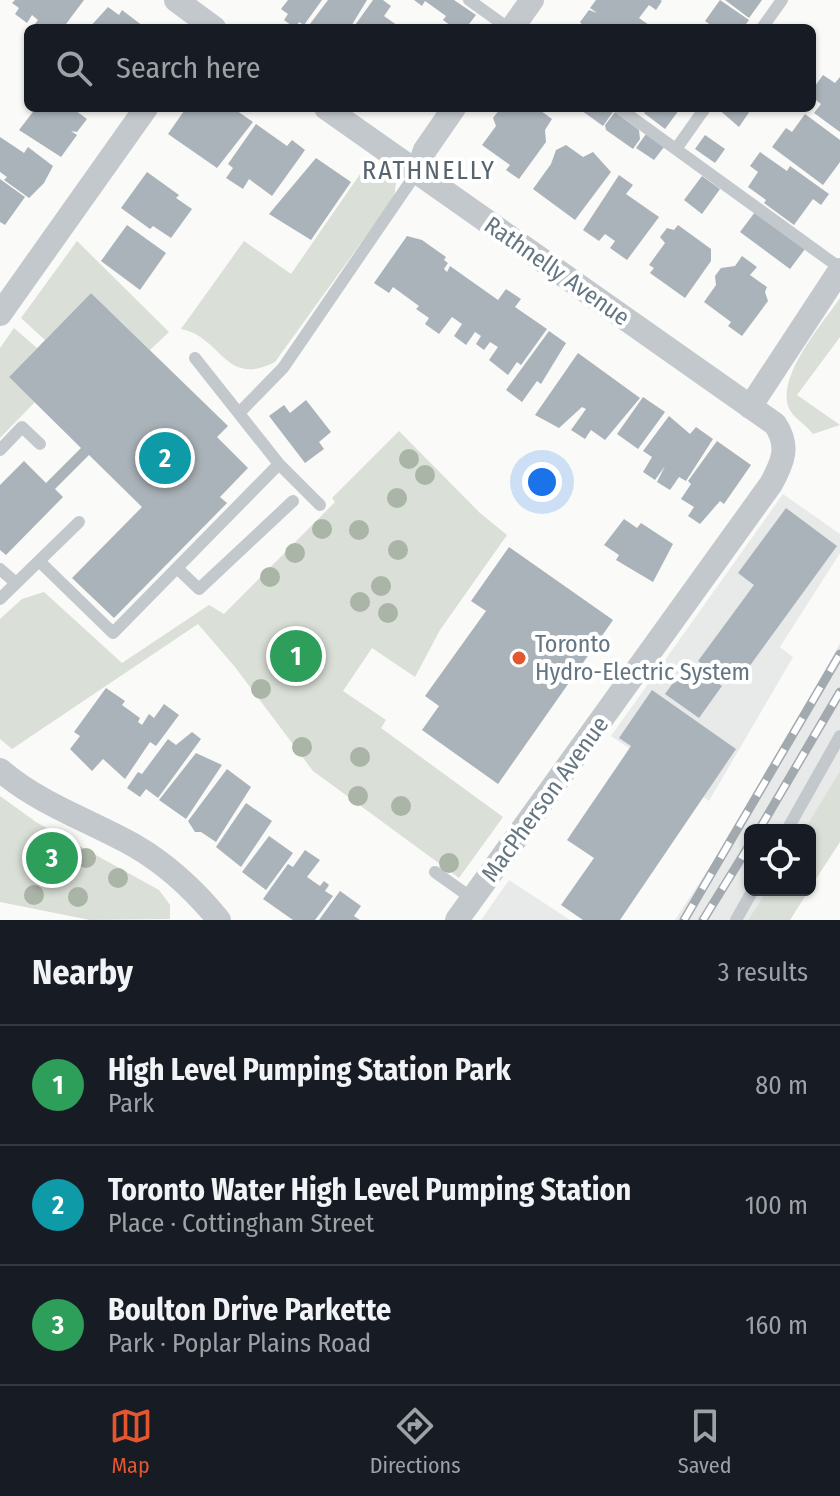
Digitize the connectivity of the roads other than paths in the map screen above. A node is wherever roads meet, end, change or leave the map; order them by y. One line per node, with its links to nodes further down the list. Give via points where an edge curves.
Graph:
1 (176, 0): 5 (street)
2 (469, 0): 6 (lane)
3 (532, 0): 7 (street)
4 (782, 0): 8 (lane)
5 (206, 24)
6 (504, 24)
7 (513, 24)
8 (765, 24)
9 (143, 112): 17 (street)
10 (332, 112): 15 (street, Rathnelly Avenue)
11 (451, 112): 15 (street)
12 (625, 112): 14 (lane)
13 (702, 112): 14 (lane)
14 (676, 149): 16 (lane)
15 (417, 172): 19 (street, Rathnelly Avenue); 20 (lane, via 283,368)
16 (840, 269): 19 (street)
17 (0, 314)
18 (195, 358): 20 (lane)
19 (750, 407): 21 (street, Rathnelly Avenue, via 775,424)
20 (239, 413): 24 (lane)
21 (784, 438): 38 (street, MacPherson Avenue, via 785,454 771,484)
22 (40, 444): 23 (lane, via 22,427)
23 (0, 450)
24 (279, 464): 26 (lane); 29 (lane)
25 (293, 501): 29 (lane, via 199,589)
26 (320, 505)
27 (79, 522): 28 (lane)
28 (39, 561): 29 (lane, via 113,633); 31 (lane)
29 (177, 568)
30 (0, 569): 31 (lane)
31 (16, 583): 32 (lane)
32 (0, 599)
33 (840, 736): 35 (lane)
34 (0, 770): 39 (street, via 33,796 136,847)
35 (790, 824)
36 (435, 872): 38 (lane)
37 (750, 896): 41 (lane)
38 (473, 899): 40 (street, MacPherson Avenue)
39 (219, 920)
40 (457, 920)
41 (736, 920)

